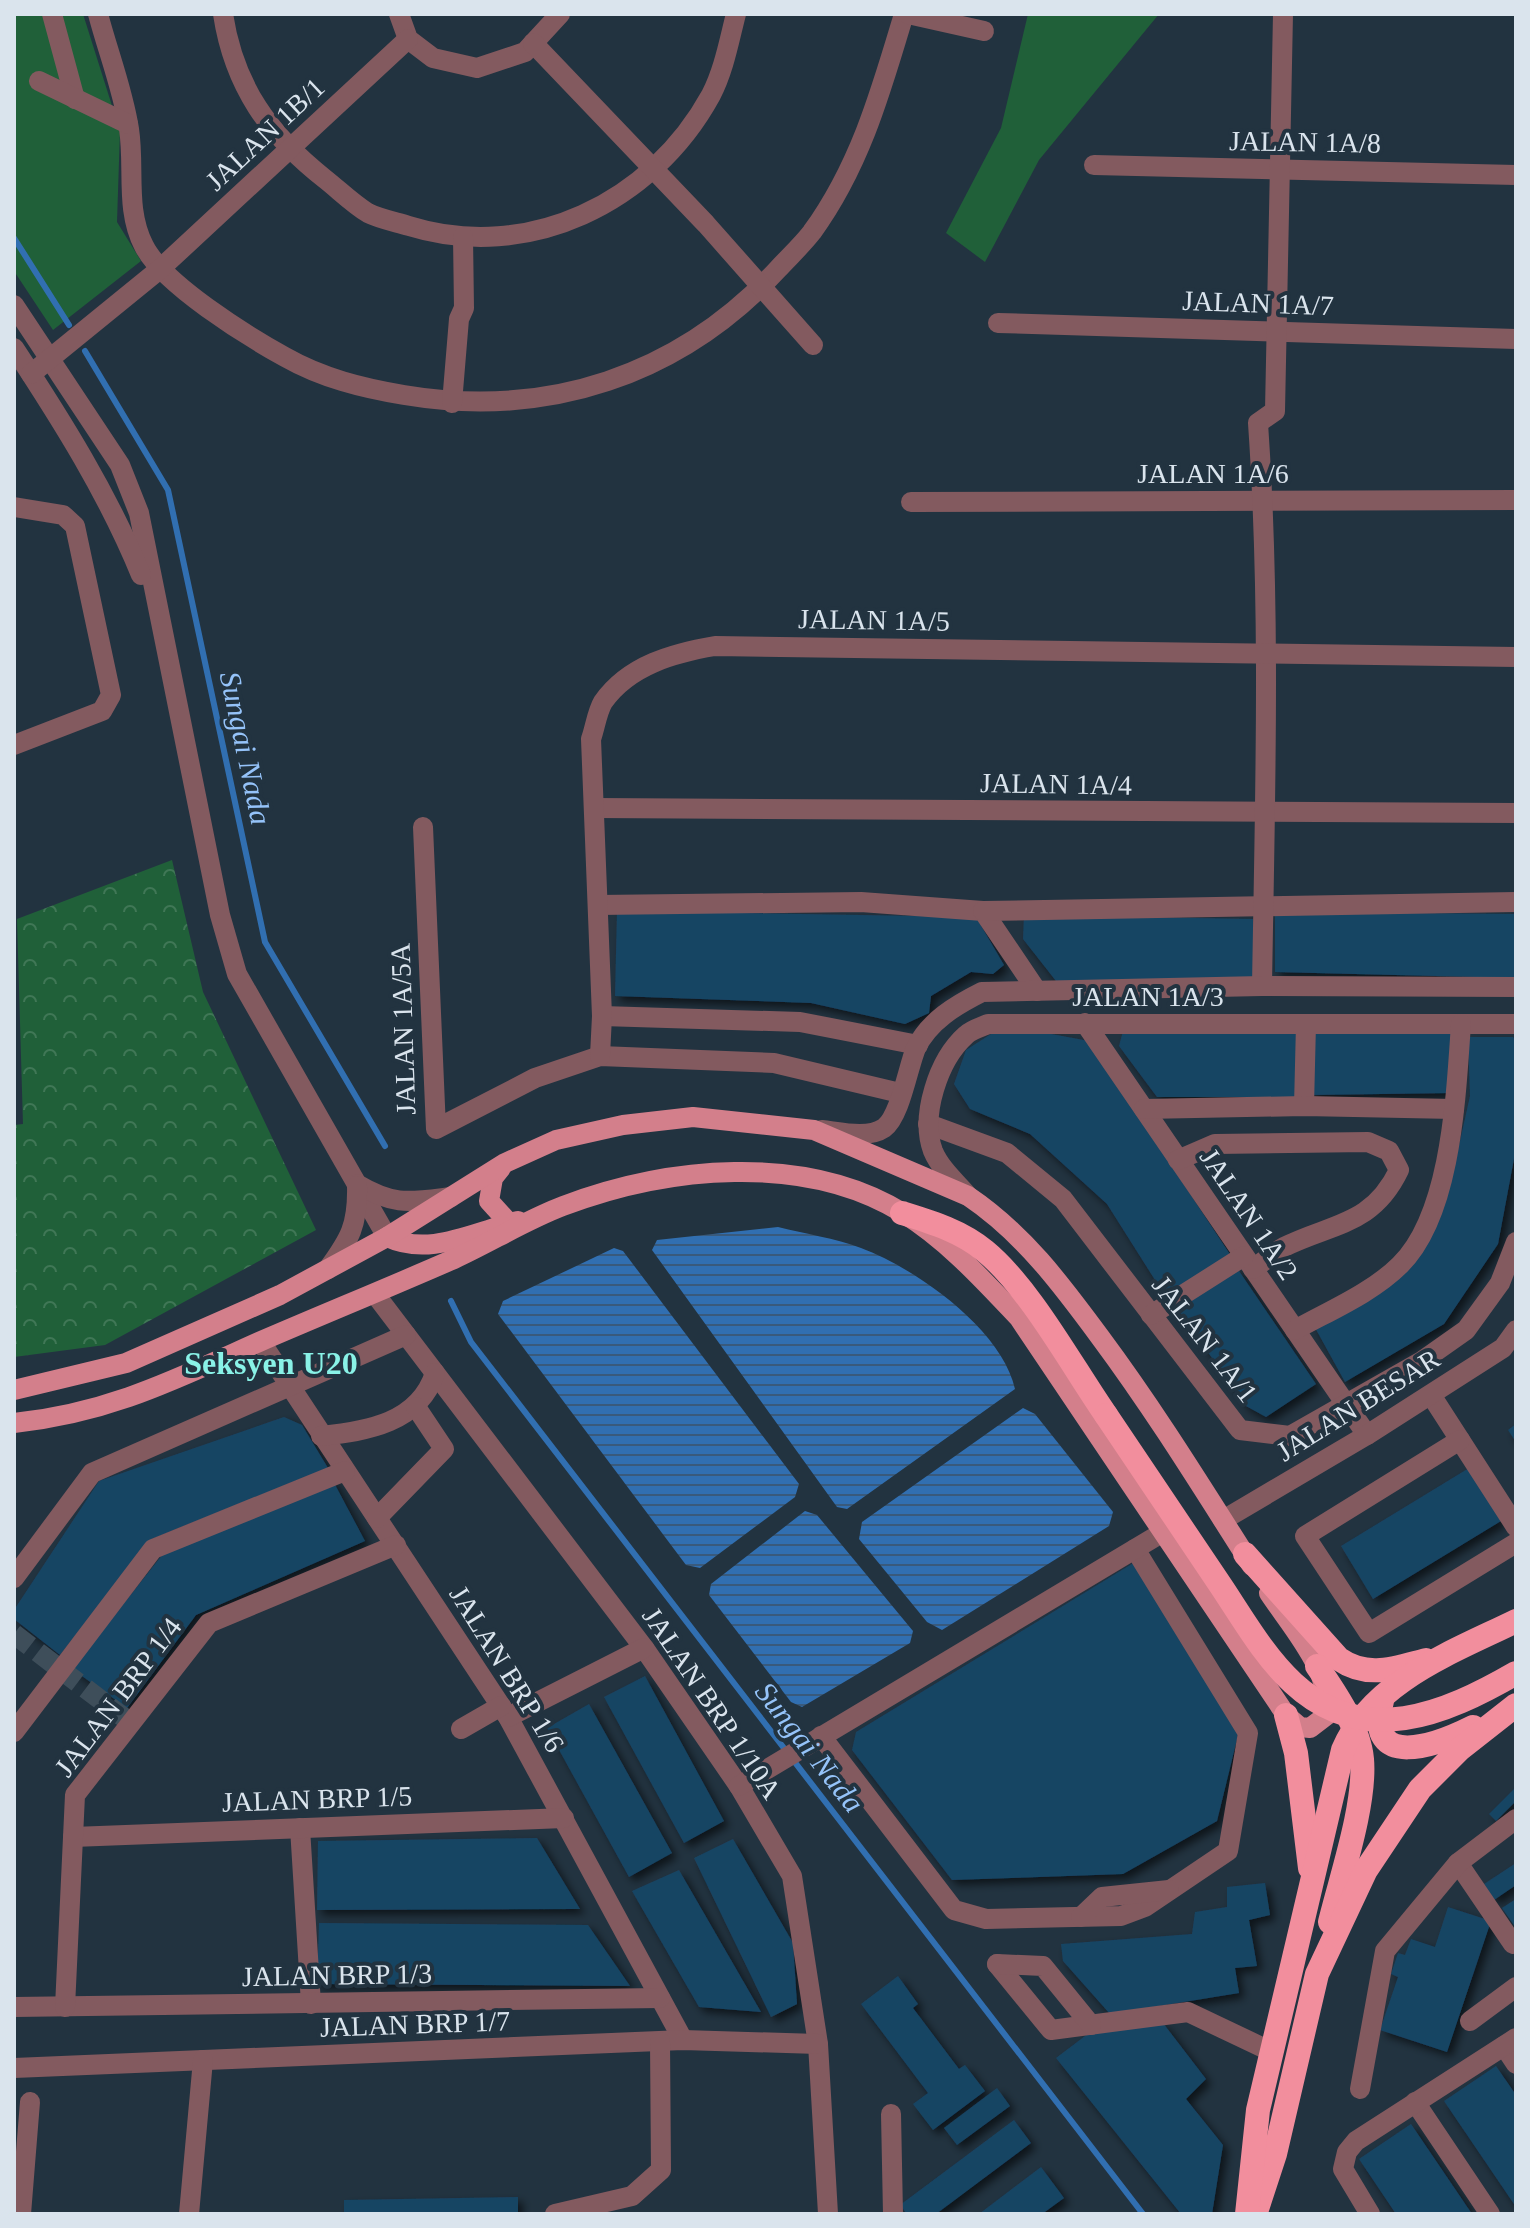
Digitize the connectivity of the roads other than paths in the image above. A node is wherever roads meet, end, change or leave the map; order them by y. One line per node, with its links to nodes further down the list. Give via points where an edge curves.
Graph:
1 (52, 14): 13 (street)
2 (98, 14): 14 (street)
3 (223, 14): 15 (street, via 236,68 258,111)
4 (399, 14): 10 (street)
5 (560, 14): 11 (street)
6 (736, 14): 17 (street, via 711,95 676,145)
7 (906, 14): 9 (street); 22 (street, via 872,121 845,179 811,234)
8 (1283, 14): 18 (street)
9 (984, 31)
10 (408, 39): 11 (street, via 433,58 477,68 525,52); 15 (street, JALAN 1B/1)
11 (533, 43): 17 (street)
12 (39, 81): 13 (street)
13 (75, 99): 14 (street)
14 (128, 124): 21 (street, via 134,163 132,208 143,245)
15 (288, 151): 20 (street, via 369,213); 21 (street, JALAN 1B/1)
16 (1094, 165): 18 (street, JALAN 1A/8)
17 (652, 167): 20 (street, via 626,193 569,224); 22 (street)
18 (1280, 169): 19 (street, JALAN 1A/8); 25 (street)
19 (1516, 175)
20 (463, 237): 31 (street, via 464,308)
21 (160, 269): 29 (street, JALAN 1B/1); 31 (street, via 247,336 302,367 359,388)
22 (762, 287): 27 (street); 31 (street, via 679,351 624,377 544,399)
23 (14, 305): 29 (street)
24 (998, 323): 25 (street, JALAN 1A/7)
25 (1277, 331): 26 (street, JALAN 1A/7); 33 (street, via 1275,411 1258,423)
26 (1516, 339)
27 (813, 345)
28 (14, 348): 30 (street)
29 (52, 358): 30 (street, JALAN 1B/1); 36 (street, via 120,465 139,513)
30 (31, 374): 36 (street, via 119,522)
31 (452, 403)
32 (1516, 500): 33 (street, JALAN 1A/6)
33 (1264, 501): 34 (street, JALAN 1A/6); 37 (street)
34 (911, 502)
35 (14, 507): 39 (street, via 63,515 75,526 111,695 102,711)
36 (157, 612): 68 (street, via 237,974)
37 (1265, 654): 38 (street, JALAN 1A/5); 40 (street, JALAN 1A/5, via 715,646 669,654 637,672 603,703 591,739); 42 (street)
38 (1516, 657)
39 (14, 745)
40 (595, 808): 42 (street, JALAN 1A/4); 45 (street, JALAN 1A/5)
41 (1516, 813): 42 (street, JALAN 1A/4)
42 (1265, 814): 46 (street)
43 (423, 827): 57 (street, JALAN 1A/5A, via 436,1129 535,1078)
44 (1516, 902): 46 (street)
45 (598, 905): 47 (street, via 861,902); 51 (street, JALAN 1A/5)
46 (1263, 907): 47 (street); 48 (street)
47 (983, 911): 50 (street)
48 (1262, 986): 49 (street, JALAN 1A/3); 50 (street, JALAN 1A/3)
49 (1516, 987)
50 (1037, 991): 56 (street, JALAN 1A/3, via 982,992 951,1007)
51 (602, 1016): 56 (street, via 800,1022); 57 (street, JALAN 1A/5)
52 (1085, 1023): 53 (street, JALAN 1A/3); 59 (street, JALAN 1A/3, via 988,1024 966,1034); 62 (street, JALAN 1A/2)
53 (1306, 1024): 54 (street, JALAN 1A/3); 61 (street)
54 (1461, 1024): 55 (street, JALAN 1A/3); 63 (street)
55 (1516, 1024)
56 (918, 1045): 58 (street, JALAN 1A/3)
57 (600, 1056): 60 (street, JALAN 1A/5A, via 774,1063)
58 (908, 1071): 59 (street); 60 (street, JALAN 1A/3)
59 (937, 1080): 64 (street, JALAN 1A/3)
60 (900, 1093): 65 (street, JALAN 1A/3, via 883,1129 857,1134)
61 (1304, 1106): 62 (street); 63 (street)
62 (1144, 1109): 66 (street, JALAN 1A/2)
63 (1454, 1109): 80 (street, via 1435,1201 1401,1265)
64 (928, 1124): 69 (street, via 933,1151); 79 (street, JALAN 1A/1, via 1007,1153 1037,1175 1063,1199)
65 (814, 1130): 67 (main road, via 693,1117 556,1140); 69 (main road)
66 (1178, 1160): 76 (street, JALAN 1A/2); 76 (street, via 1215,1144 1368,1142 1389,1151 1399,1170 1387,1196 1337,1228)
67 (505, 1163): 70 (main road); 73 (main road, via 493,1178 489,1201)
68 (357, 1184): 70 (street, via 384,1200); 74 (street); 77 (street, via 351,1238)
69 (968, 1196): 96 (main road, via 1048,1267 1132,1380)
70 (451, 1197): 74 (main road)
71 (560, 1207): 72 (main road, via 614,1188 708,1170 791,1175); 73 (main road); 78 (main road)
72 (902, 1213): 98 (main road, via 975,1273 1019,1318); 108 (highway, bridge, via 946,1227 985,1251 1018,1287 1263,1648 1310,1698 1372,1720 1407,1720 1453,1707)
73 (509, 1223): 74 (main road, via 440,1245 406,1246)
74 (387, 1237): 77 (main road)
75 (1516, 1242): 88 (street, JALAN 1A/1, via 1500,1283 1466,1330)
76 (1249, 1262): 79 (street); 80 (street, JALAN 1A/2)
77 (328, 1269): 86 (main road, via 126,1363)
78 (375, 1294): 82 (street, JALAN BRP 1/10A); 83 (main road)
79 (1151, 1315): 88 (street, JALAN 1A/1, via 1240,1430 1290,1436)
80 (1295, 1330): 88 (street, JALAN 1A/2)
81 (1516, 1330): 87 (street, JALAN BESAR, via 1503,1348)
82 (406, 1335): 84 (street, JALAN BRP 1/10A); 85 (street)
83 (261, 1342): 85 (street, JALAN BRP 1/6); 90 (main road, via 139,1396 52,1419)
84 (435, 1373): 89 (street); 105 (street, JALAN BRP 1/10A)
85 (289, 1389): 92 (street, JALAN BRP 1/6); 103 (street, via 92,1473)
86 (14, 1390)
87 (1431, 1395): 91 (street, JALAN BESAR); 93 (street)
88 (1346, 1404): 91 (street, JALAN 1A/2)
89 (416, 1407): 92 (street, via 386,1424); 95 (street, via 444,1449)
90 (14, 1423)
91 (1367, 1435): 96 (street, JALAN BESAR)
92 (321, 1436): 94 (street, JALAN BRP 1/6)
93 (1460, 1440): 97 (street); 99 (street, via 1305,1536 1369,1633)
94 (345, 1471): 95 (street, JALAN BRP 1/6); 115 (street, via 153,1549)
95 (377, 1518): 100 (street, JALAN BRP 1/6)
96 (1223, 1520): 102 (main road)
97 (1516, 1527)
98 (1165, 1531): 101 (street); 112 (main road)
99 (1516, 1543)
100 (396, 1545): 111 (street, JALAN BRP 1/6); 121 (street, JALAN BRP 1/4, via 209,1623 75,1795)
101 (1135, 1549): 116 (street); 116 (street, via 1248,1733 1228,1851 1145,1907 1121,1916 986,1919 954,1910)
102 (1245, 1554): 106 (highway, via 1352,1668 1382,1671); 107 (main road)
103 (14, 1578)
104 (1516, 1621): 106 (highway)
105 (644, 1648): 111 (street); 117 (street, JALAN BRP 1/10A)
106 (1448, 1655): 109 (highway)
107 (1317, 1666): 112 (main road, via 1327,1694 1327,1715 1310,1728); 113 (highway)
108 (1516, 1673)
109 (1383, 1694): 110 (highway, via 1380,1733 1404,1749 1453,1737); 113 (highway)
110 (1510, 1709): 125 (highway, via 1420,1789 1366,1870)
111 (504, 1712): 114 (street); 118 (street, JALAN BRP 1/6)
112 (1286, 1715): 123 (highway, via 1296,1753)
113 (1352, 1728): 123 (highway); 125 (highway, via 1362,1762 1353,1830)
114 (461, 1729)
115 (14, 1732)
116 (814, 1740): 117 (street)
117 (739, 1786): 136 (street, JALAN BRP 1/10A, via 792,1876)
118 (564, 1818): 120 (street, JALAN BRP 1/5); 127 (street, JALAN BRP 1/6)
119 (1516, 1819): 122 (street)
120 (300, 1828): 121 (street, JALAN BRP 1/5); 128 (street)
121 (73, 1837): 130 (street, JALAN BRP 1/4)
122 (1458, 1863): 124 (street); 141 (street, via 1385,1951)
123 (1312, 1887): 137 (highway)
124 (1515, 1945)
125 (1317, 1974): 151 (highway)
126 (1516, 1987): 131 (street)
127 (660, 1998): 128 (street, JALAN BRP 1/3); 133 (street, JALAN BRP 1/6)
128 (311, 2004): 130 (street, JALAN BRP 1/3)
129 (14, 2007): 130 (street, JALAN BRP 1/3)
130 (65, 2007)
131 (1470, 2021)
132 (1091, 2025): 137 (street, via 1188,2012)
133 (683, 2040): 134 (street, JALAN BRP 1/7); 136 (street, JALAN BRP 1/7)
134 (660, 2042): 138 (street, JALAN BRP 1/7); 147 (street, via 661,2170 632,2196)
135 (1510, 2042): 139 (street); 143 (street)
136 (818, 2044): 148 (street, JALAN BRP 1/10A)
137 (1270, 2051): 150 (highway, via 1251,2150)
138 (203, 2060): 140 (street, JALAN BRP 1/7); 146 (street)
139 (1516, 2064)
140 (14, 2068)
141 (1360, 2089)
142 (30, 2102): 145 (street)
143 (1415, 2102): 152 (street, via 1347,2152 1343,2169); 153 (street)
144 (891, 2114): 149 (street)
145 (21, 2214)
146 (189, 2214)
147 (555, 2214)
148 (828, 2214)
149 (893, 2214)
150 (1247, 2214)
151 (1256, 2214)
152 (1370, 2214)
153 (1490, 2214)

